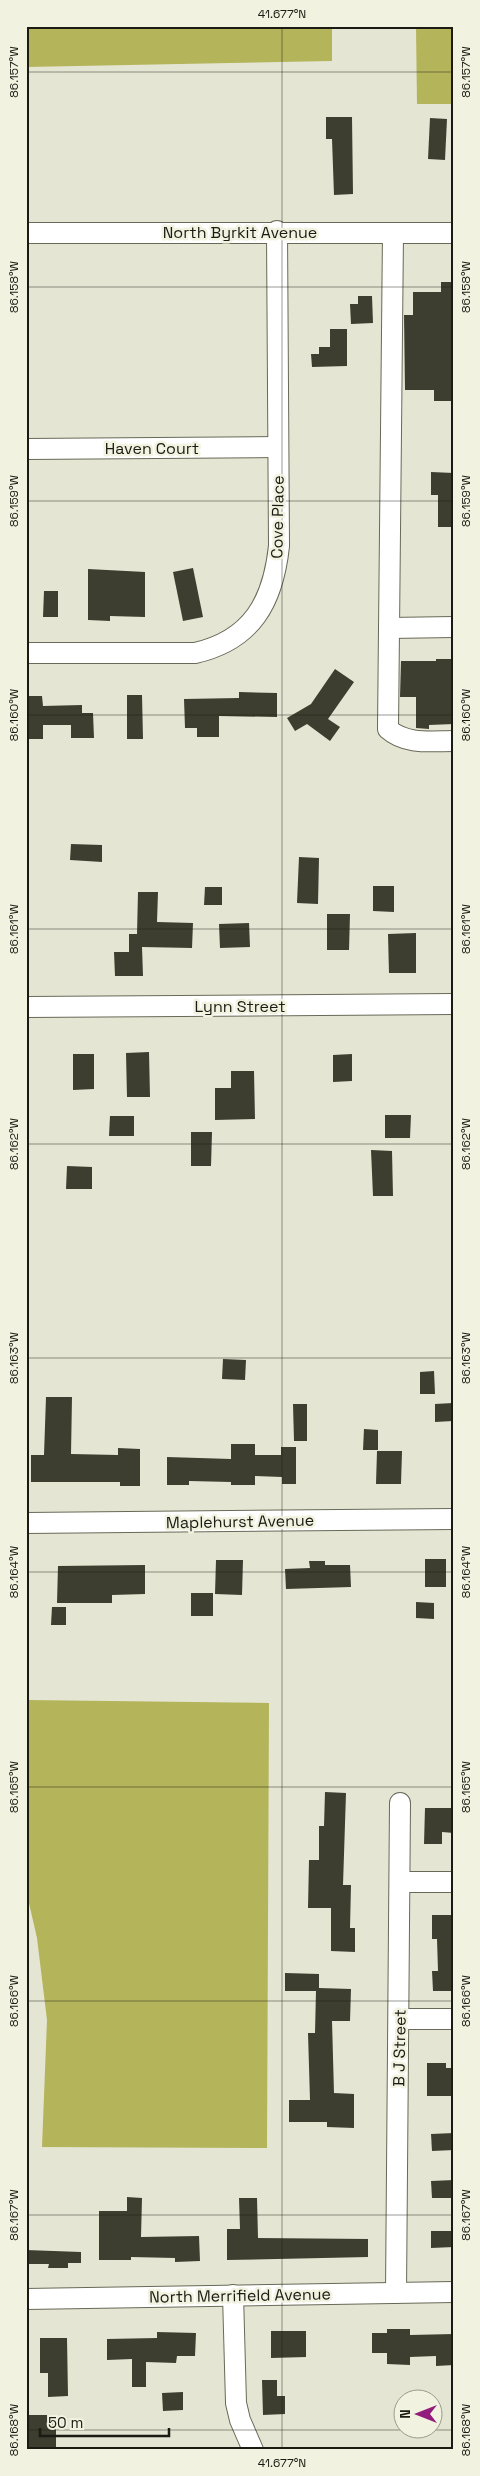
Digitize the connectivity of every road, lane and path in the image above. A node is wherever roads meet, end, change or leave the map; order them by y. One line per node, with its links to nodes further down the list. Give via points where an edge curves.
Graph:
1 (277, 232): 2 (street, North Byrkit Avenue); 3 (street, North Byrkit Avenue); 5 (street, Cove Place)
2 (393, 232): 4 (street, North Byrkit Avenue); 8 (street)
3 (26, 233)
4 (454, 233)
5 (278, 447): 6 (street, Haven Court); 9 (street, Cove Place, via 277,566 265,602 248,626 230,640 195,653)
6 (26, 449)
7 (454, 627): 8 (street)
8 (389, 628): 10 (street, via 388,729 397,737 412,741)
9 (26, 653)
10 (454, 741)
11 (454, 1004): 12 (street, Lynn Street)
12 (26, 1008)
13 (454, 1519): 14 (street, Maplehurst Avenue)
14 (26, 1523)
15 (400, 1803): 16 (street, B J Street)
16 (400, 1882): 17 (street); 18 (street, B J Street)
17 (454, 1882)
18 (400, 2019): 19 (street); 21 (street, B J Street)
19 (454, 2019)
20 (454, 2292): 21 (street, North Merrifield Avenue)
21 (396, 2293): 22 (street, North Merrifield Avenue)
22 (232, 2295): 23 (street, North Merrifield Avenue); 24 (street, via 236,2402)
23 (26, 2299)
24 (253, 2450)

